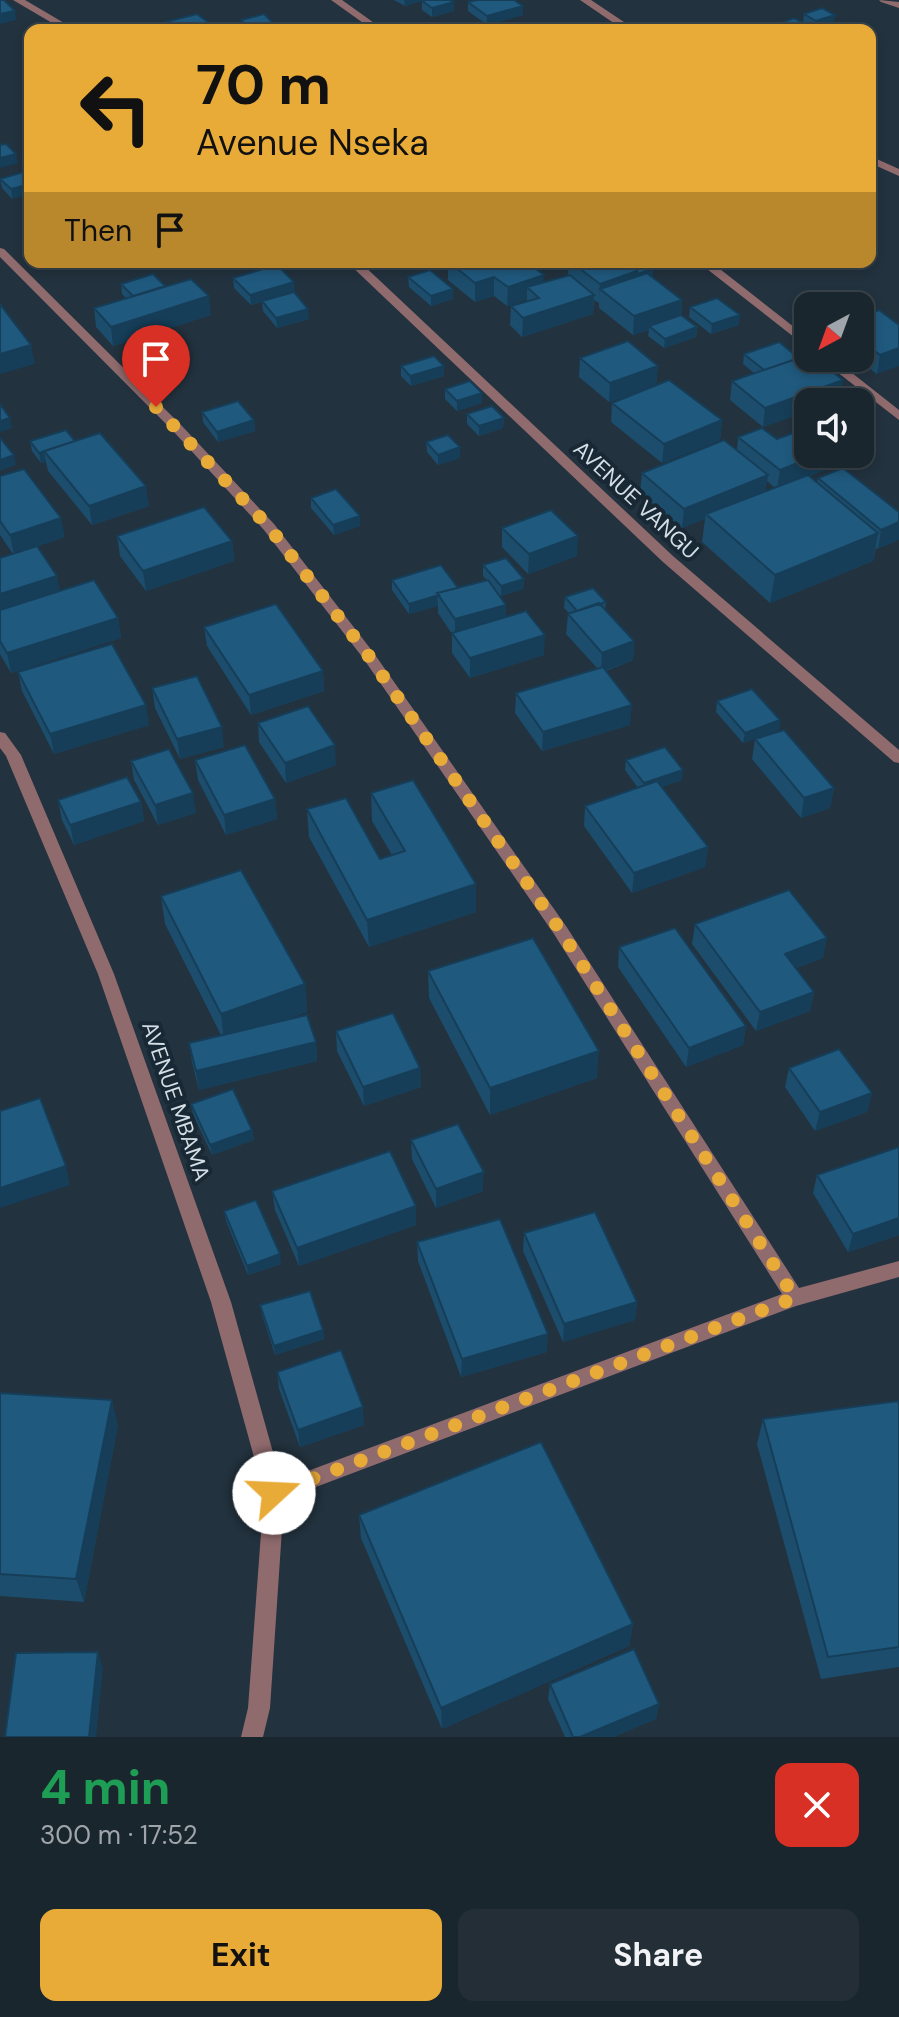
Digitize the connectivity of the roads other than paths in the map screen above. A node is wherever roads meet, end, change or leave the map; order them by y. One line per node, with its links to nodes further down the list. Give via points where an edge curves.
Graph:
1 (18, 0): 6 (street)
2 (336, 0): 7 (street)
3 (585, 0): 8 (street)
4 (884, 0): 5 (street)
5 (899, 5)
6 (60, 24)
7 (370, 24)
8 (622, 24)
9 (876, 162): 10 (street)
10 (899, 173)
11 (0, 251): 20 (street, via 269,527 368,655 560,930)
12 (359, 268): 18 (street, AVENUE VANGU, via 668,559)
13 (712, 268): 14 (street)
14 (794, 333)
15 (843, 372): 16 (street)
16 (899, 416)
17 (0, 737): 21 (street, AVENUE MBAMA, via 13,755 106,974 221,1302)
18 (899, 758)
19 (899, 1269): 20 (street)
20 (795, 1298): 21 (street)
21 (274, 1493): 22 (street, AVENUE MBAMA, via 259,1708)
22 (252, 1737)

